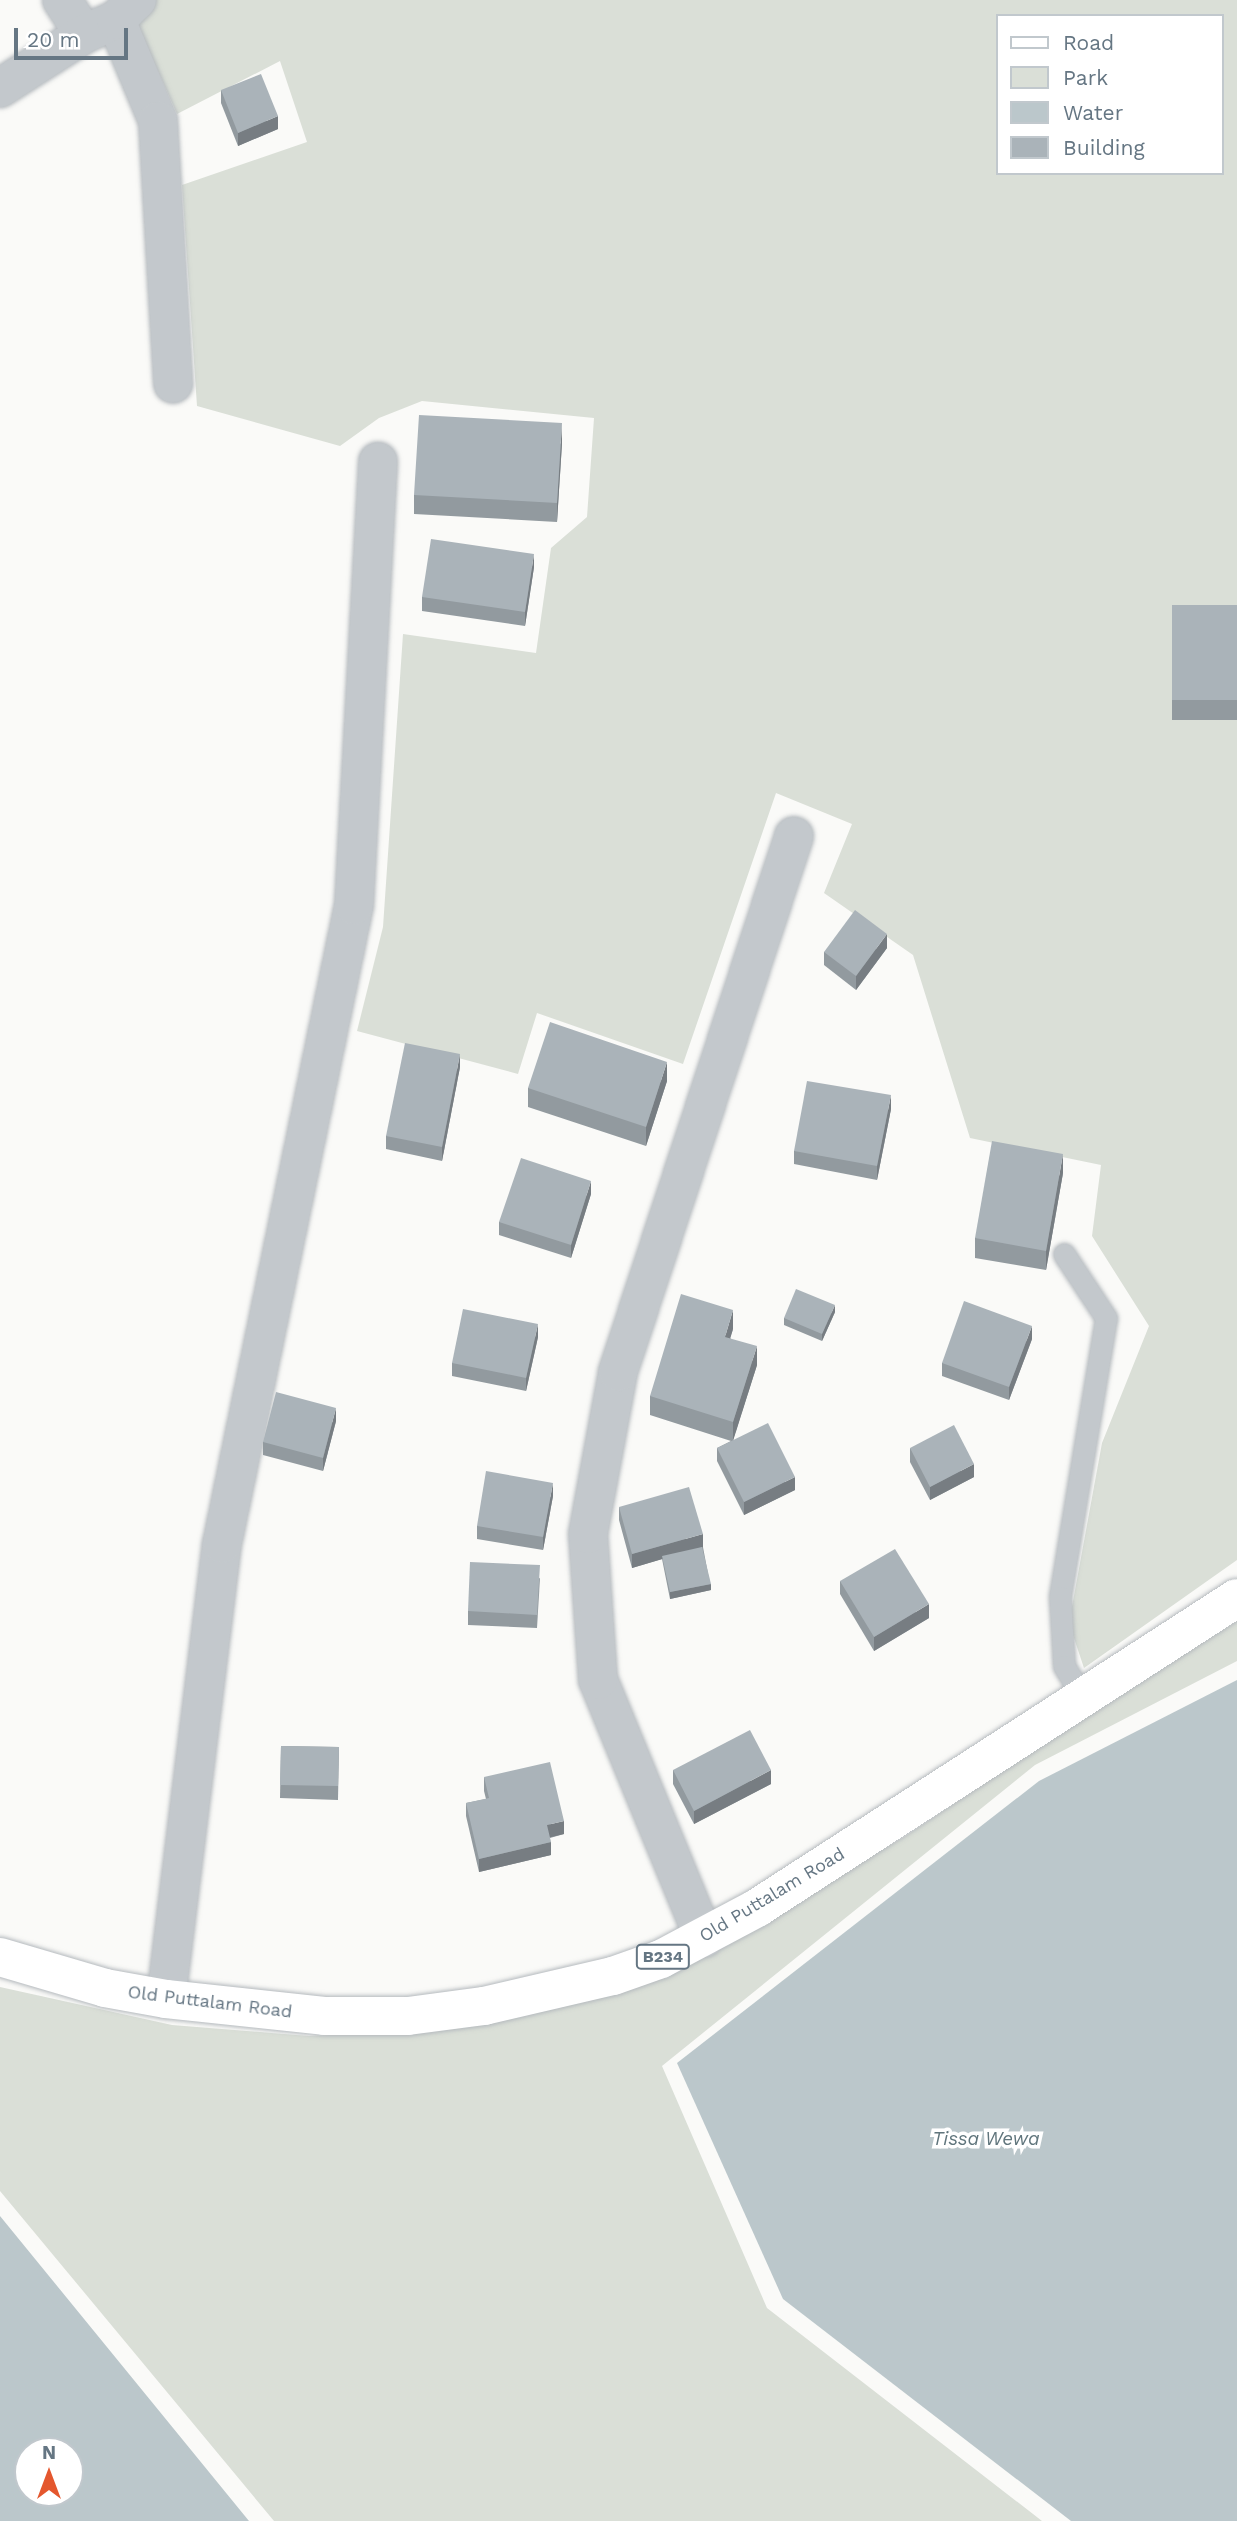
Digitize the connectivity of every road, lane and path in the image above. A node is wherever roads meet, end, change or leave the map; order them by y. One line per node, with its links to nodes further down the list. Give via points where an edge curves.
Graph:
1 (62, 0): 2 (street)
2 (112, 18): 3 (street); 4 (street, via 158,121)
3 (0, 88)
4 (173, 384)
5 (378, 462): 12 (street, via 354,905 222,1544)
6 (794, 835): 10 (street, via 618,1372 588,1534 598,1680)
7 (1064, 1254): 9 (lane, via 1106,1318 1060,1597 1064,1667)
8 (1237, 1598): 9 (main road, Old Puttalam Road / B234)
9 (1083, 1698): 10 (main road, Old Puttalam Road / B234)
10 (705, 1938): 12 (main road, Old Puttalam Road / B234, via 613,1976 484,2006 408,2016 324,2016)
11 (0, 1957): 12 (main road, Old Puttalam Road / B234, via 105,1988)
12 (166, 1999)

